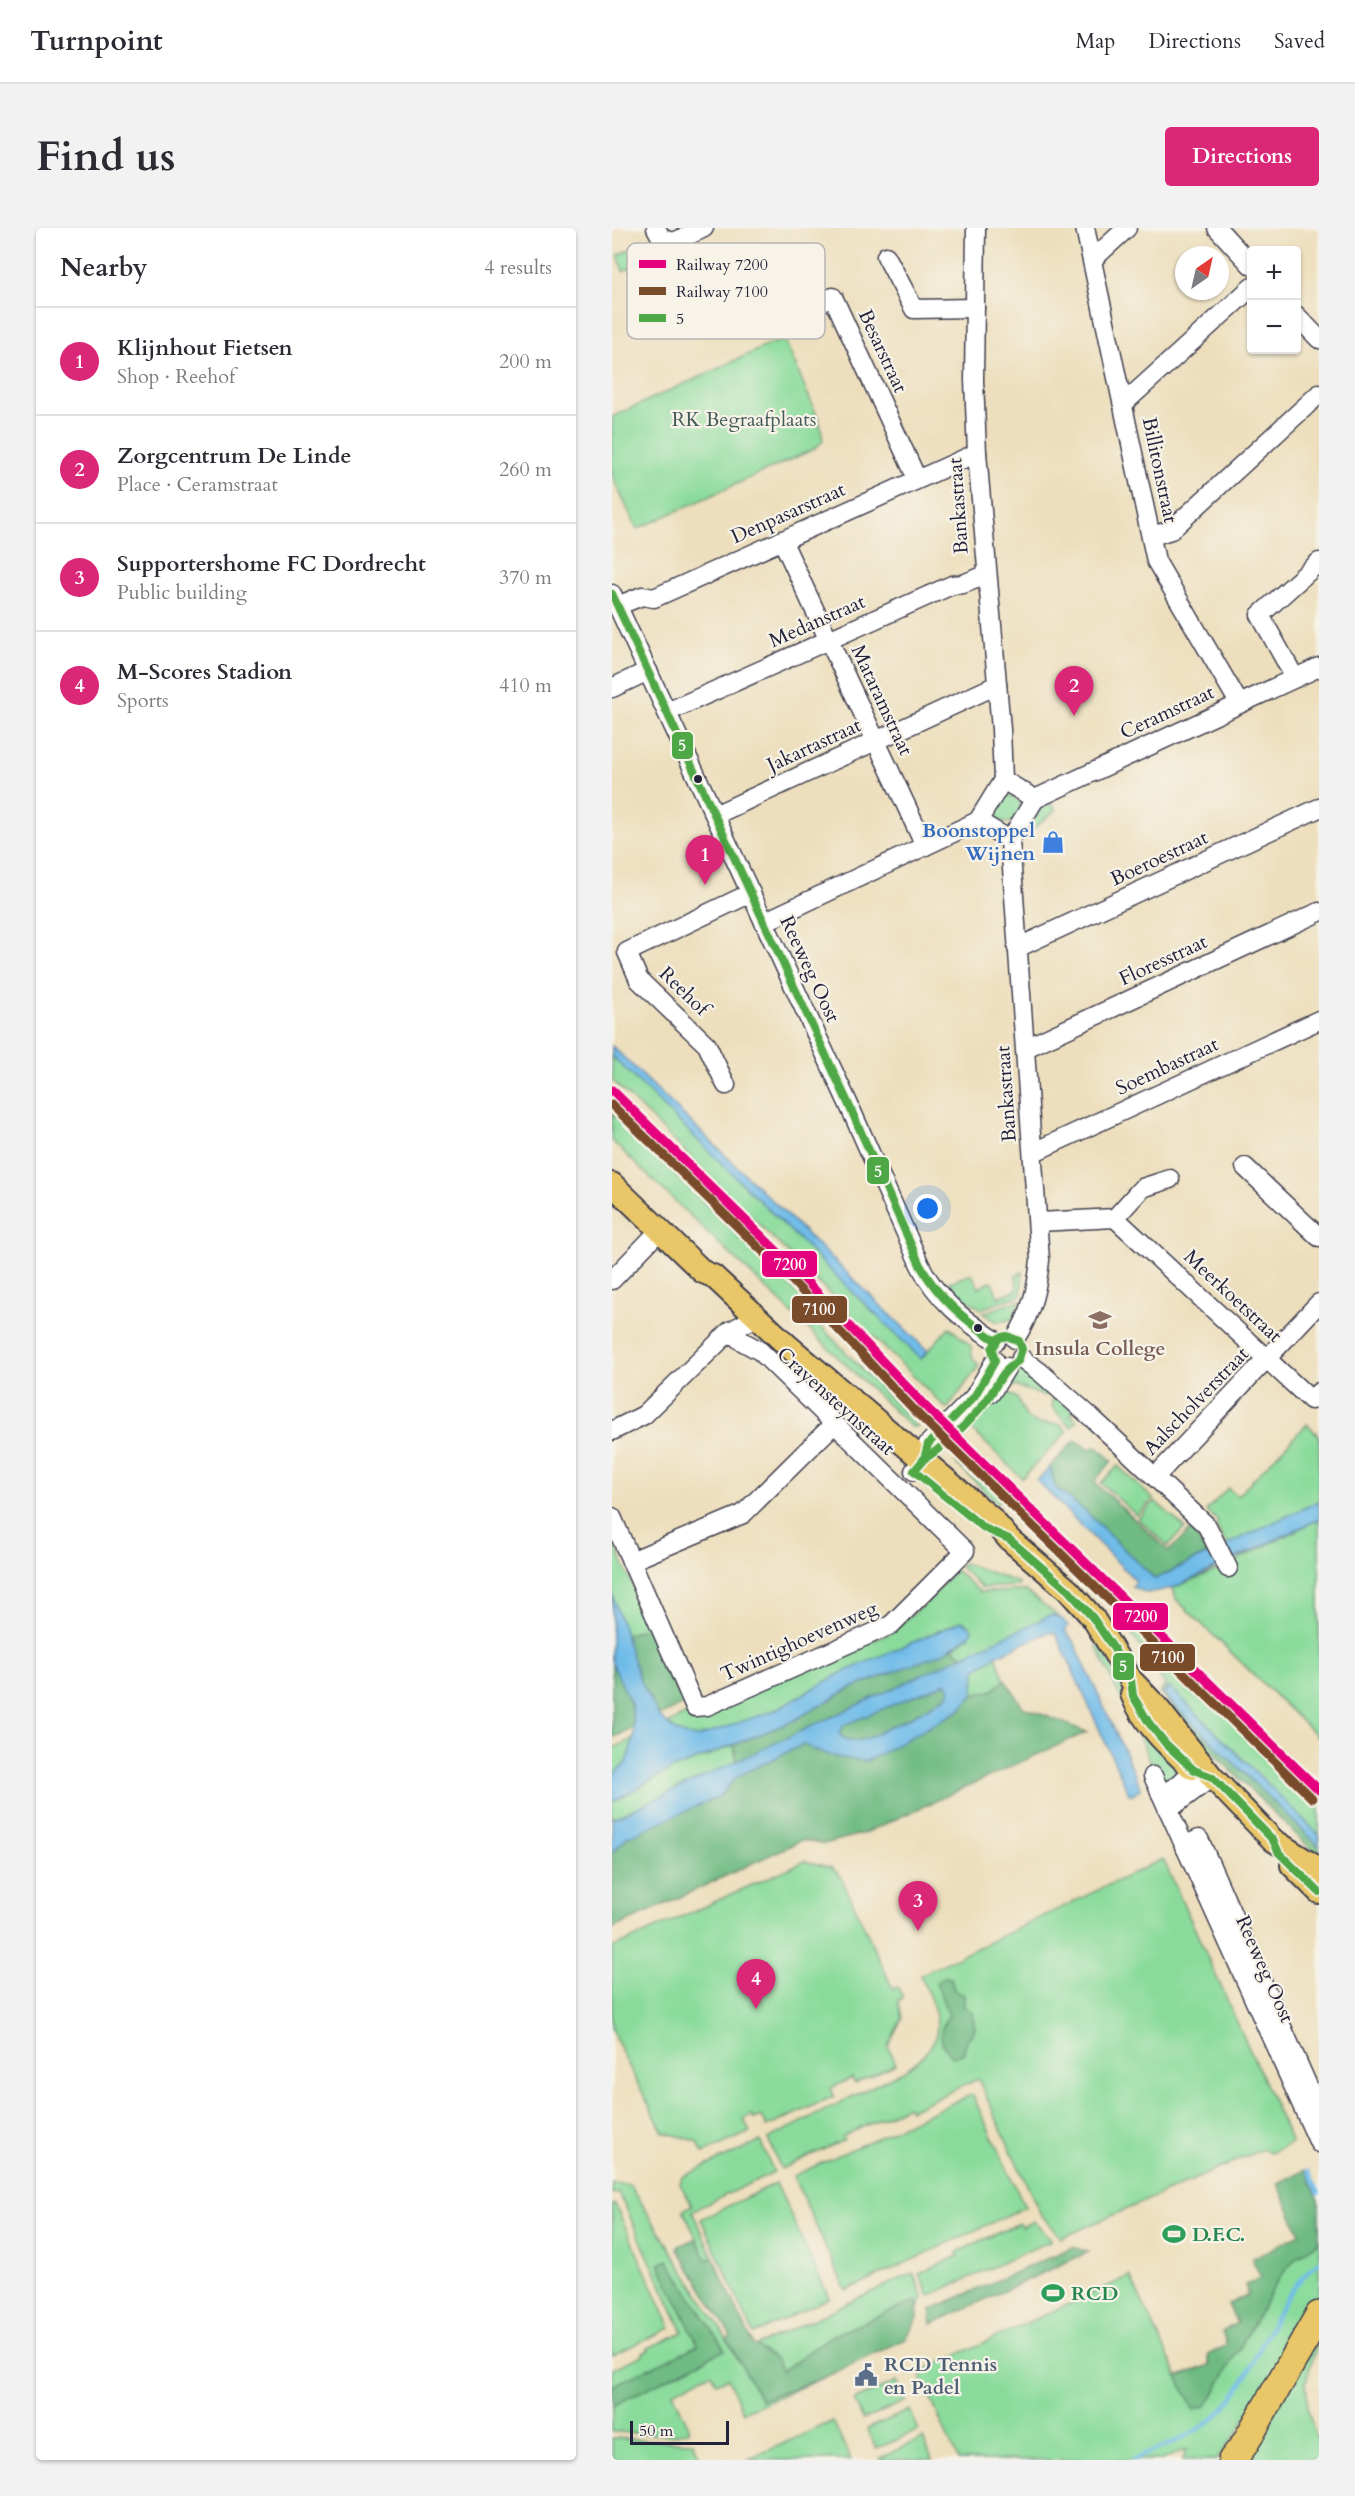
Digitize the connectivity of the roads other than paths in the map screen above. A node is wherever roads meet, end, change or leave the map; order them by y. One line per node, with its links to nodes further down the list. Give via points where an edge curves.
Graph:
1 (656, 228): 2 (street, via 662,239 674,242)
2 (704, 228)
3 (976, 228): 12 (street, Bankastraat)
4 (1086, 228): 8 (street, Billitonstraat)
5 (1127, 228): 8 (street)
6 (1222, 230): 9 (street)
7 (886, 256): 12 (street, via 914,309)
8 (1092, 260): 14 (street, Billitonstraat)
9 (1247, 261)
10 (1247, 291): 14 (street)
11 (825, 301): 16 (street, Besarstraat, via 833,297)
12 (975, 308): 15 (street, Bankastraat)
13 (1319, 394): 17 (street, via 1171,530)
14 (1123, 404): 17 (street, Billitonstraat)
15 (977, 453): 16 (street, Denpasarstraat); 20 (street, Bankastraat)
16 (917, 479): 18 (street, Denpasarstraat)
17 (1152, 536): 28 (street, Billitonstraat, via 1156,561)
18 (782, 540): 21 (street, Denpasarstraat, via 654,598); 22 (street, Mataramstraat)
19 (1319, 562): 25 (street, via 1260,615)
20 (986, 575): 22 (street, Medanstraat, via 952,585); 26 (street, Bankastraat)
21 (615, 600): 24 (street, Reeweg Oost)
22 (829, 640): 29 (street, Medanstraat); 30 (street, Mataramstraat)
23 (1319, 668): 25 (street, Ceramstraat)
24 (648, 671): 27 (street); 29 (street, Reeweg Oost)
25 (1295, 678): 28 (street, Ceramstraat)
26 (997, 686): 30 (street, Jakartastraat); 31 (street, Bankastraat)
27 (612, 688)
28 (1239, 703): 32 (street, Ceramstraat)
29 (667, 712): 34 (street, Reeweg Oost)
30 (876, 741): 34 (street, Jakartastraat); 37 (street, Mataramstraat)
31 (1003, 780): 32 (street); 35 (street)
32 (1035, 799): 36 (street)
33 (1319, 808): 41 (street, Boeroestraat)
34 (715, 815): 38 (street, Reeweg Oost)
35 (978, 821): 36 (street); 37 (street)
36 (1010, 840): 41 (street, Bankastraat)
37 (925, 846): 40 (street)
38 (751, 893): 40 (street, Reeweg Oost); 44 (street, Reehof, via 627,952 639,980 707,1045)
39 (1319, 912): 43 (street, Floresstraat)
40 (764, 922): 57 (street, Reeweg Oost, via 926,1277 952,1310)
41 (1017, 948): 43 (street, Bankastraat)
42 (1319, 1020): 45 (street, Soembastraat)
43 (1026, 1048): 45 (street, Bankastraat)
44 (726, 1085)
45 (1034, 1152): 50 (street, Bankastraat)
46 (1245, 1167): 52 (street)
47 (1170, 1179): 49 (street, via 1142,1188)
48 (612, 1184): 51 (main road, Crayensteynstraat)
49 (1115, 1218): 50 (street); 58 (street, Meerkoetstraat)
50 (1039, 1222): 56 (street, Bankastraat, via 1036,1293)
51 (660, 1230): 53 (street); 55 (main road, Crayensteynstraat, via 703,1272 713,1276)
52 (1319, 1237)
53 (612, 1280)
54 (1319, 1303): 58 (street, Aalscholverstraat)
55 (744, 1322): 61 (street, Crayensteynstraat, via 740,1340 760,1351); 62 (street, via 644,1415); 63 (main road, Crayensteynstraat)
56 (1015, 1339): 57 (street, via 1007,1336); 59 (street, via 1021,1345)
57 (996, 1341): 59 (street, via 992,1349)
58 (1268, 1359): 60 (street, Meerkoetstraat, via 1311,1400); 64 (street, Aalscholverstraat)
59 (1008, 1362): 63 (street, via 928,1444); 64 (street, via 1040,1372)
60 (1319, 1392)
61 (834, 1424): 66 (street, Crayensteynstraat); 67 (street, via 743,1514)
62 (612, 1431)
63 (919, 1465): 69 (main road, Crayensteynstraat, via 992,1518 1009,1539 1068,1590 1093,1618 1131,1680 1156,1706)
64 (1155, 1478): 68 (street, via 1207,1526)
65 (612, 1517): 67 (street)
66 (965, 1551): 67 (street, Twintighoevenweg, via 891,1625 707,1706 695,1707)
67 (631, 1561)
68 (1227, 1568)
69 (1203, 1773): 71 (street); 72 (main road, Crayensteynstraat)
70 (1153, 1776): 71 (street, Reeweg Oost)
71 (1165, 1802): 73 (street, Reeweg Oost)
72 (1273, 1840): 74 (main road, Crayensteynstraat); 75 (main road, Crayensteynstraat, via 1280,1853)
73 (1184, 1846): 76 (street, Reeweg Oost, via 1199,1839); 77 (street, Reeweg Oost)
74 (1319, 1872)
75 (1319, 1892)
76 (1319, 2111)
77 (1319, 2143)
78 (1319, 2315): 79 (highway)
79 (1232, 2460)

